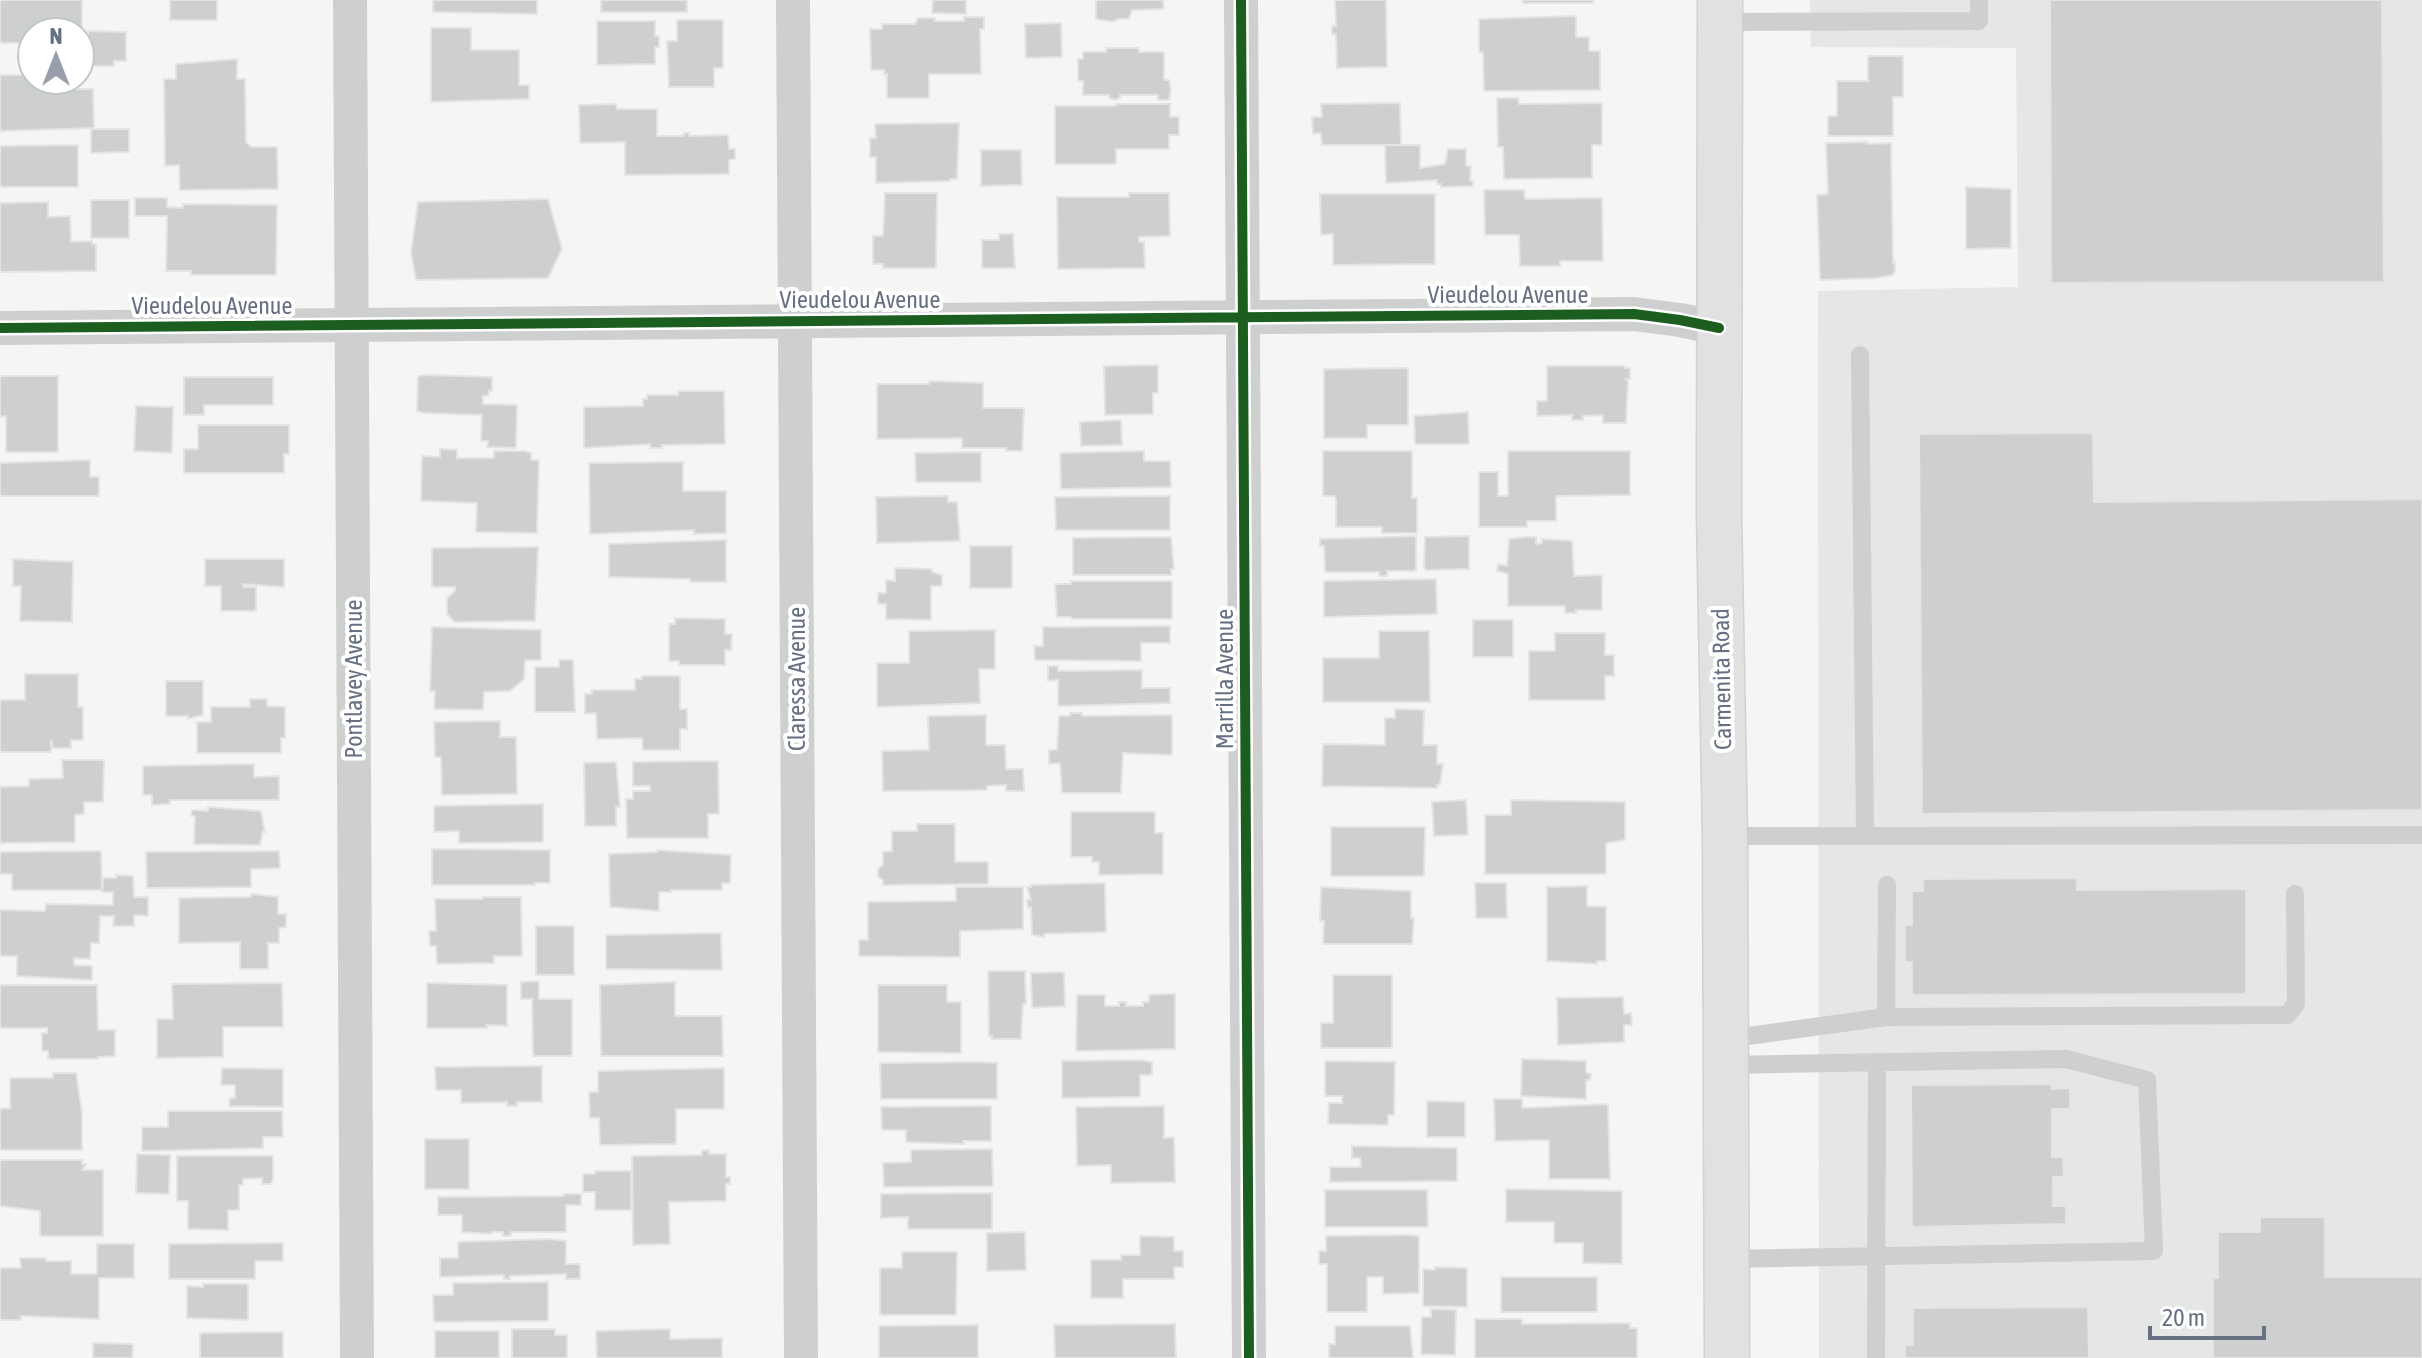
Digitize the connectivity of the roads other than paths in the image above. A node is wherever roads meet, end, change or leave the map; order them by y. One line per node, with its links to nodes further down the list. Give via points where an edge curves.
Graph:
1 (350, 0): 8 (street, Pontlavey Avenue)
2 (793, 0): 7 (street, Claressa Avenue)
3 (1241, 0): 6 (street, Marrilla Avenue)
4 (1979, 0): 5 (lane, via 1979,21)
5 (1720, 11): 10 (main road, Carmenita Road)
6 (1243, 316): 7 (street, Vieudelou Avenue); 10 (street, Vieudelou Avenue, via 1634,314); 24 (street, Marrilla Avenue)
7 (794, 320): 8 (street, Vieudelou Avenue); 23 (street, Claressa Avenue)
8 (352, 325): 9 (street, Vieudelou Avenue); 22 (street, Pontlavey Avenue)
9 (0, 328)
10 (1719, 328): 13 (main road, Carmenita Road)
11 (1860, 355): 14 (lane)
12 (2422, 835): 14 (lane)
13 (1725, 836): 14 (lane); 18 (main road, Carmenita Road)
14 (1865, 836)
15 (1887, 885): 17 (lane)
16 (2295, 894): 17 (lane, via 2296,1004 2287,1015)
17 (1886, 1017): 18 (lane)
18 (1726, 1052): 19 (lane); 21 (main road, Carmenita Road)
19 (1877, 1062): 20 (lane); 20 (lane, via 2066,1059 2147,1080 2154,1251)
20 (1877, 1256): 21 (lane); 26 (lane)
21 (1727, 1259): 25 (main road, Carmenita Road)
22 (357, 1358)
23 (801, 1358)
24 (1249, 1358)
25 (1727, 1358)
26 (1876, 1358)

